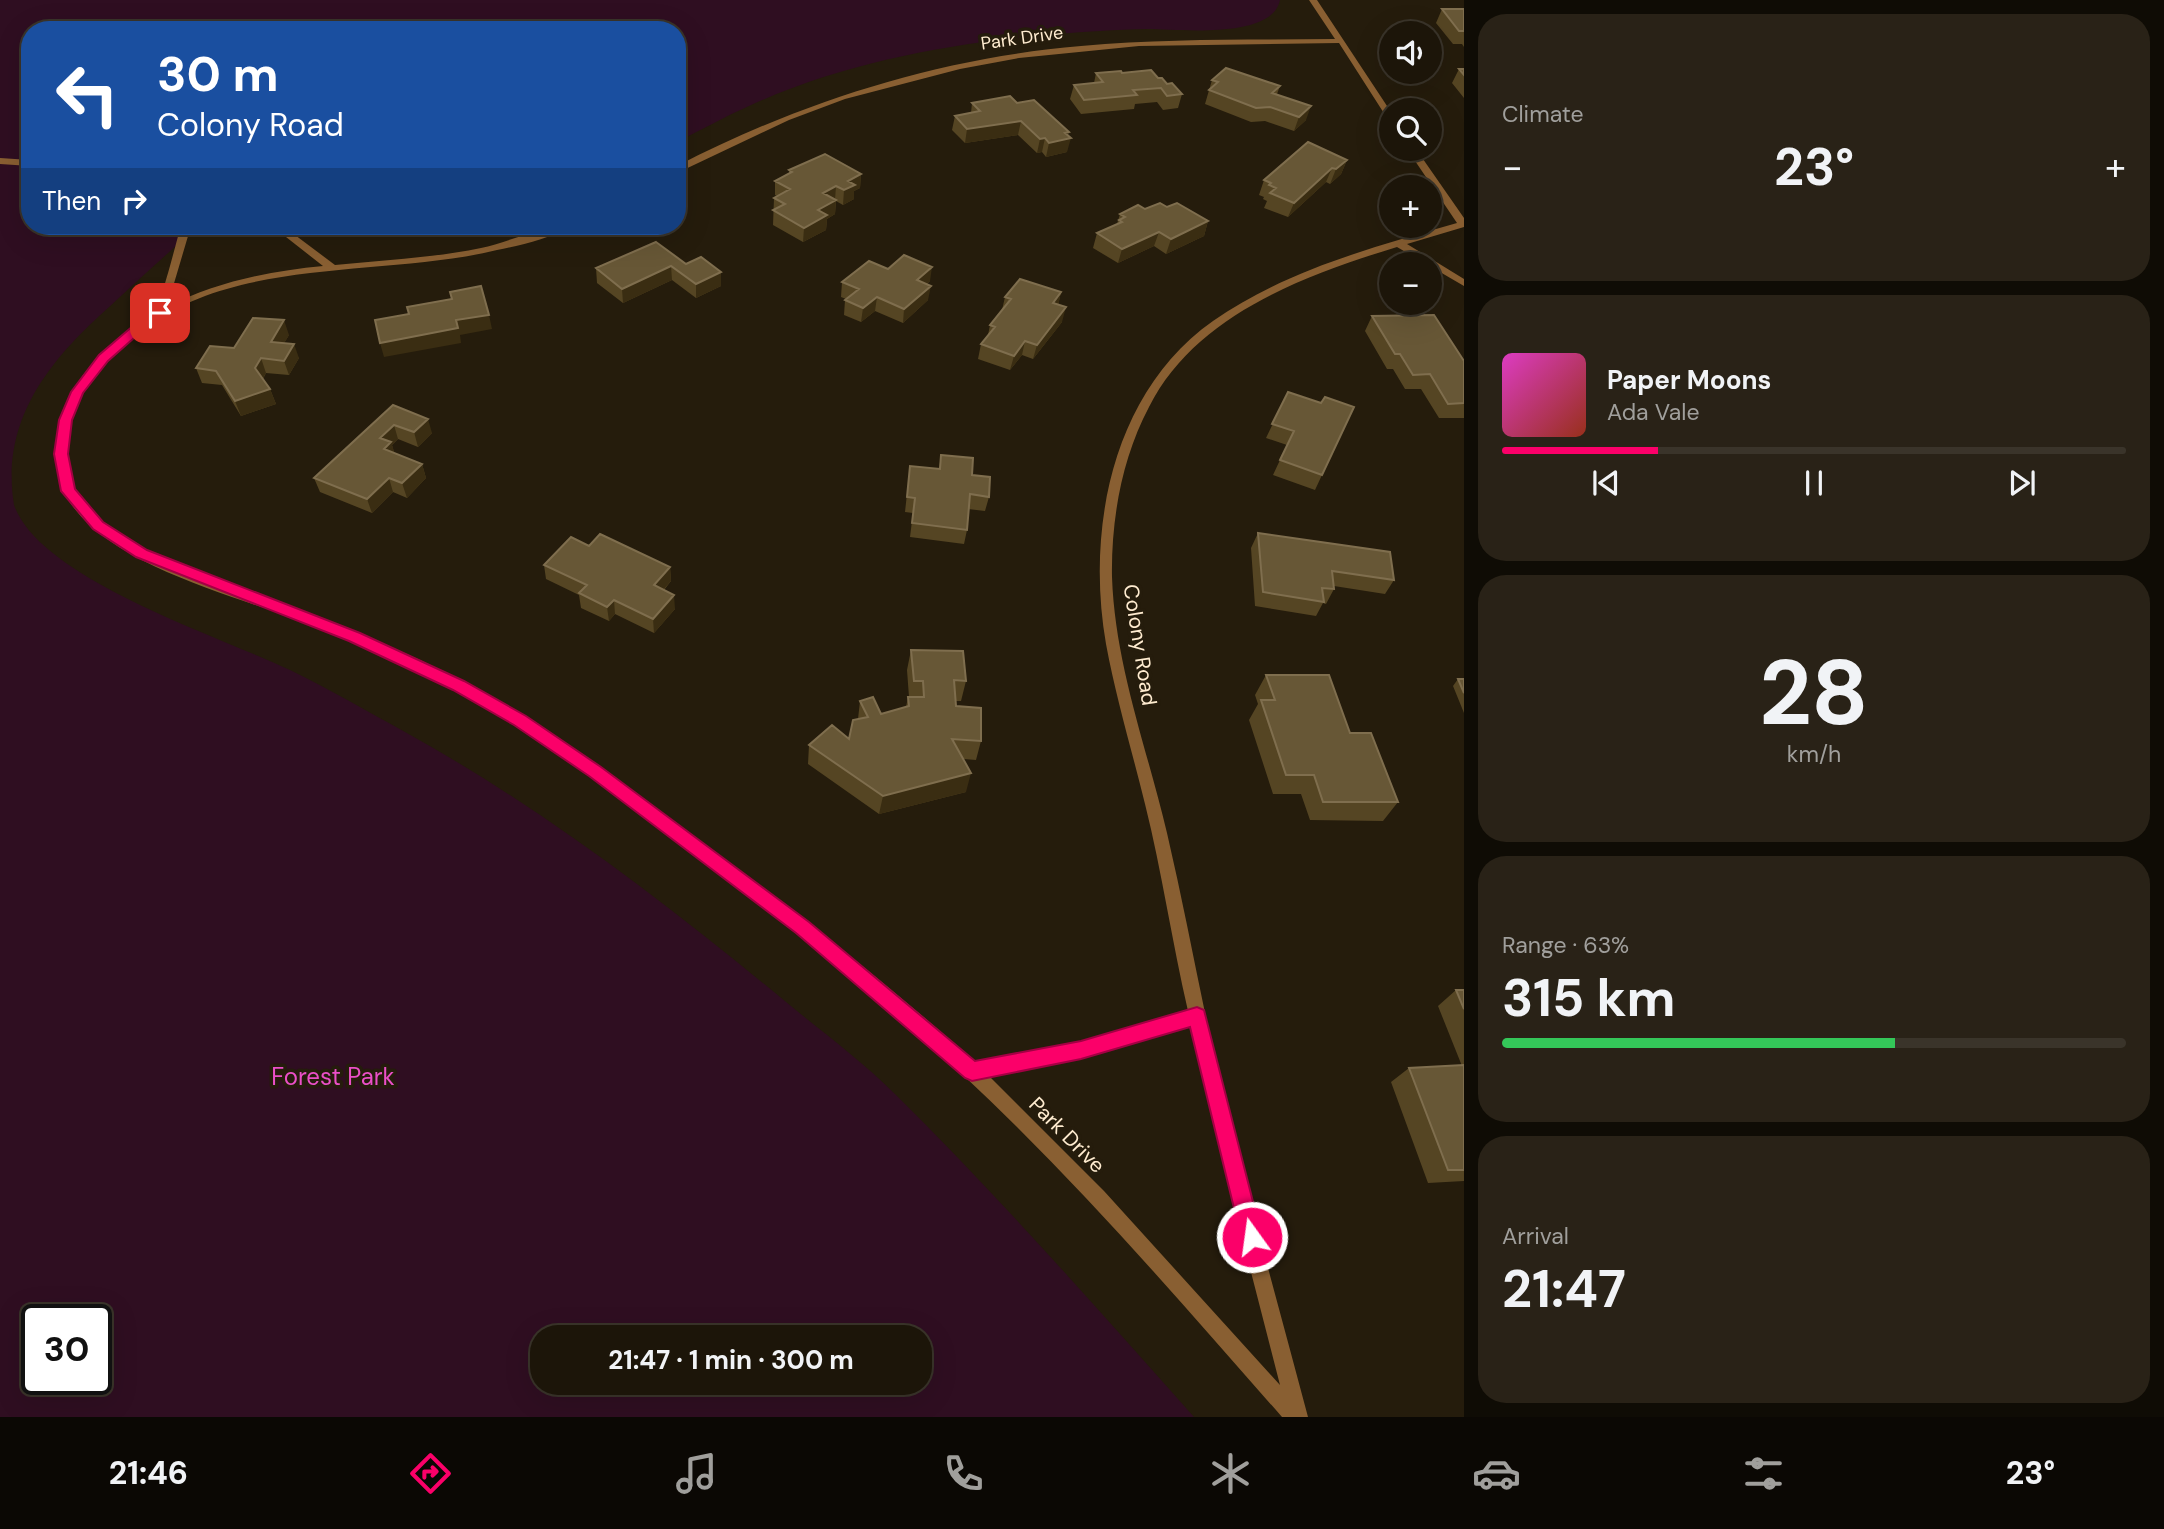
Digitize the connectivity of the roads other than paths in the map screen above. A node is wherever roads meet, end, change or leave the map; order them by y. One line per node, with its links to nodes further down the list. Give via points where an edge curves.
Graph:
1 (1313, 0): 2 (street)
2 (1341, 41): 3 (street); 7 (street, Park Drive, via 1137,44 968,65 813,108 739,137)
3 (1379, 100)
4 (0, 161): 6 (street)
5 (1420, 161): 8 (street)
6 (21, 162)
7 (686, 165)
8 (1463, 224): 12 (street, Colony Road)
9 (183, 235): 15 (street)
10 (290, 235): 13 (street)
11 (542, 235): 13 (street, Park Drive, via 450,257)
12 (1398, 243): 14 (street); 16 (street, Colony Road, via 1302,277 1204,333 1155,387 1123,457 1106,541 1108,612 1123,699 1153,803)
13 (331, 267): 15 (street, Park Drive, via 207,293)
14 (1464, 283)
15 (160, 313): 17 (street, Park Drive, via 103,358 77,392 66,420 61,454 68,491 98,526 142,554 346,634 458,685 520,720 803,927)
16 (1197, 1016): 17 (street, via 1081,1050); 18 (street, Colony Road)
17 (972, 1071): 18 (street, Park Drive, via 1094,1191)
18 (1297, 1417)

